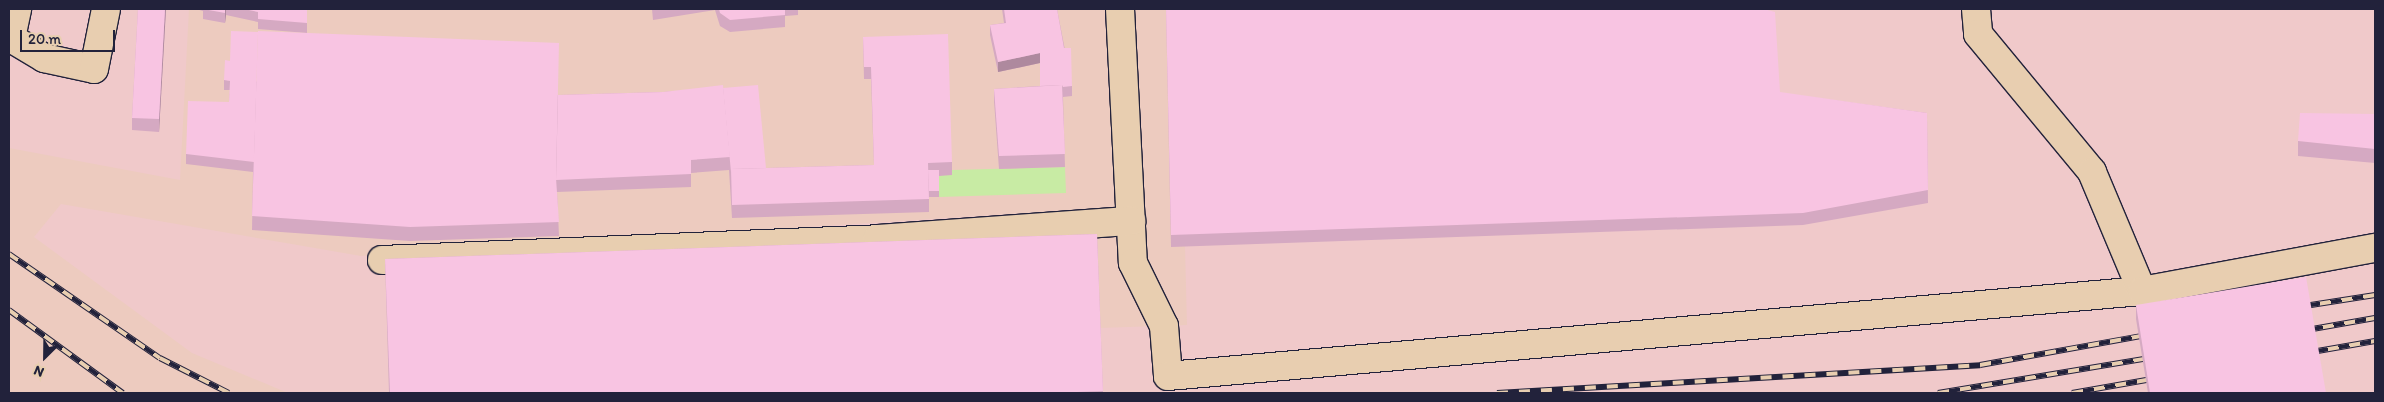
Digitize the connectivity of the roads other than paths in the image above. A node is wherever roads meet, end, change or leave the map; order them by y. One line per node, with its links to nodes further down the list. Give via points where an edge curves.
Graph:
1 (17, 9): 5 (lane)
2 (106, 9): 5 (lane, via 94,69 44,58)
3 (1120, 9): 6 (lane)
4 (1976, 9): 9 (lane, via 1978,34 2092,172)
5 (10, 37)
6 (1131, 221): 8 (lane, via 878,239); 9 (lane, via 1133,263 1164,326 1168,376)
7 (2375, 248): 9 (lane)
8 (382, 260)
9 (2142, 291)

